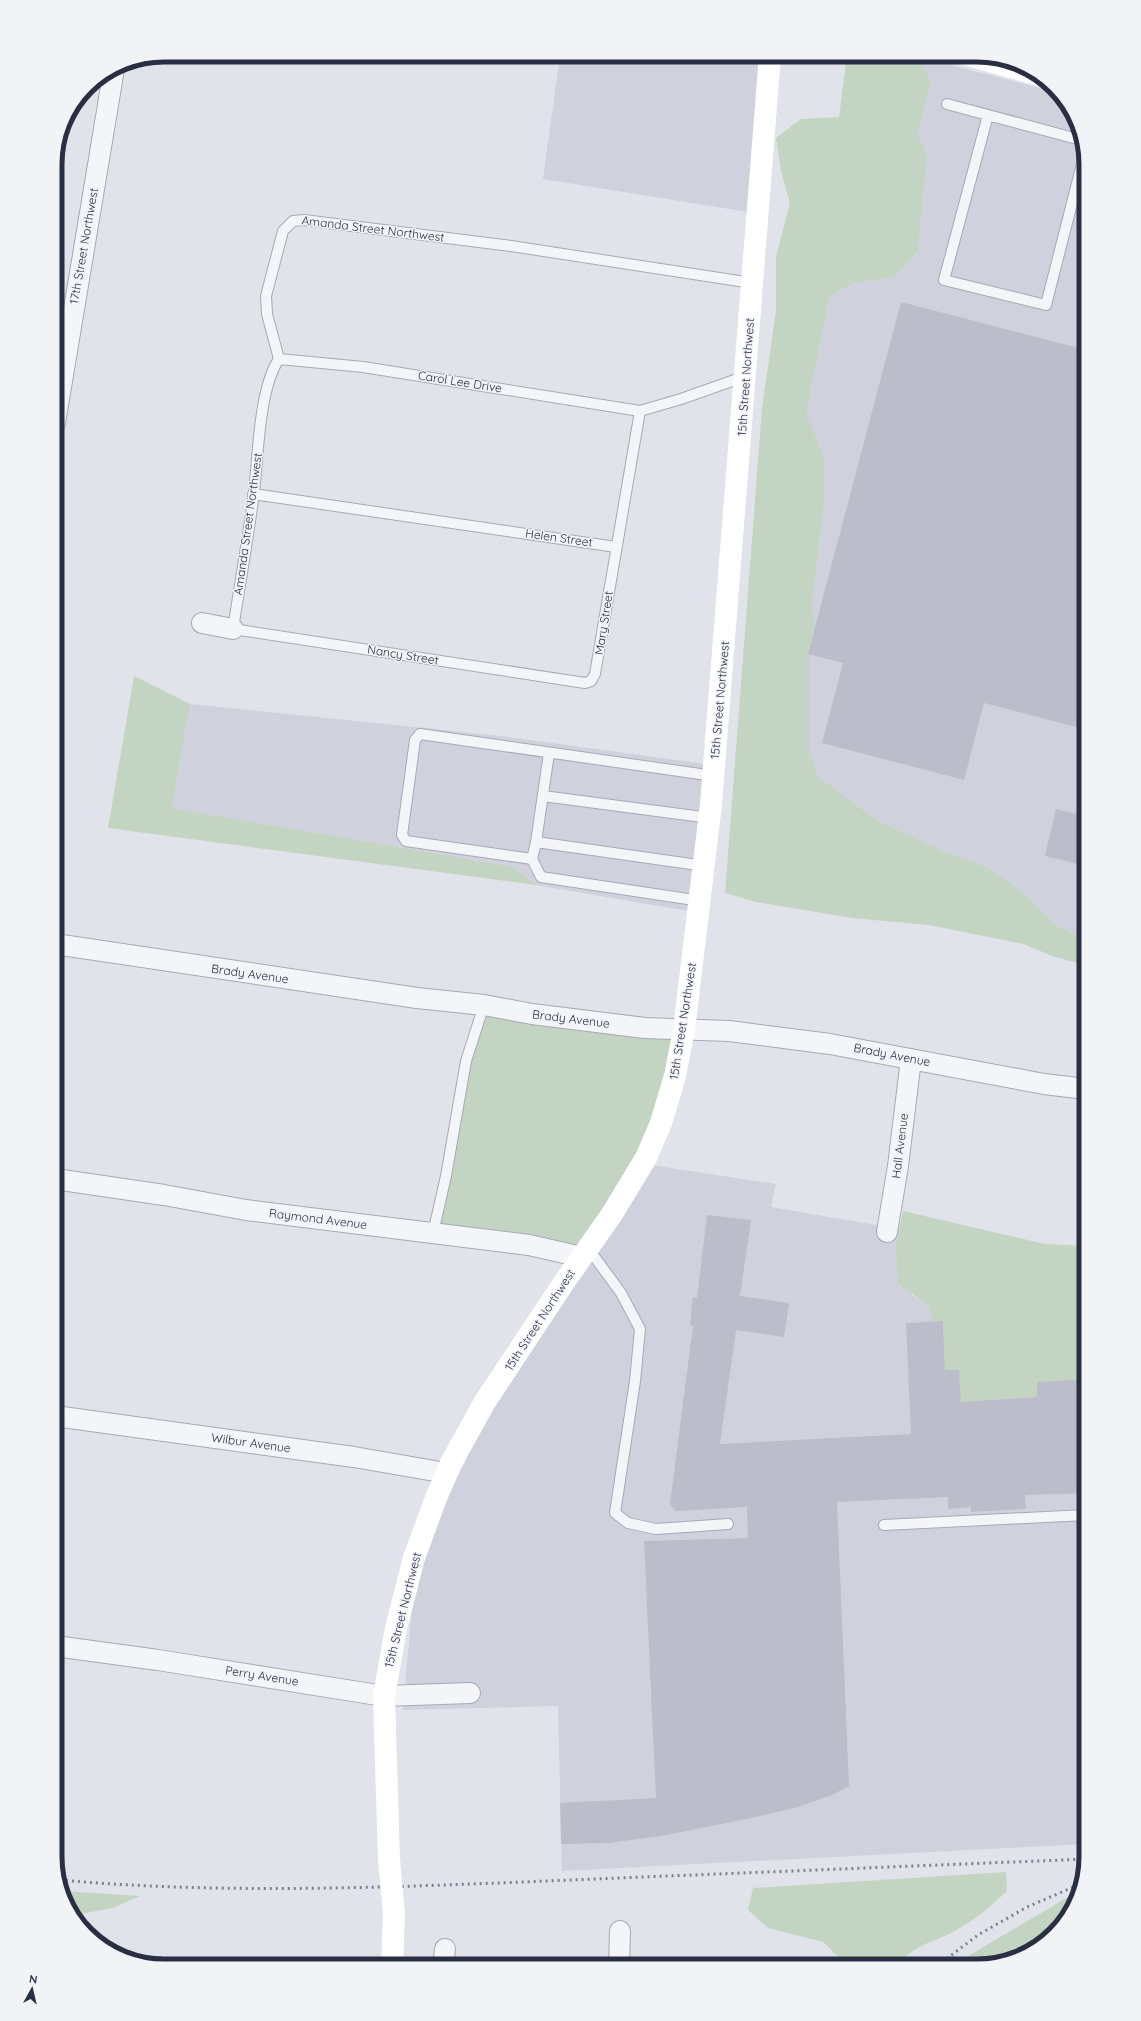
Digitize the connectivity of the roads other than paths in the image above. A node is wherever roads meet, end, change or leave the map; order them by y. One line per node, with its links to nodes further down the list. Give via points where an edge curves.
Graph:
1 (770, 62): 7 (street, 15th Street Northwest)
2 (113, 76): 10 (street, 17th Street Northwest)
3 (948, 104): 4 (lane)
4 (988, 115): 5 (lane); 6 (lane, via 944,280 1046,305)
5 (1076, 139)
6 (1079, 176)
7 (752, 283): 8 (lane, Amanda Street Northwest, via 511,246 304,220 293,221 283,230 266,296 266,314); 9 (street, 15th Street Northwest)
8 (279, 359): 11 (lane, Carol Lee Drive, via 362,367); 12 (lane, Amanda Street Northwest, via 272,368 264,400)
9 (746, 376): 11 (lane); 18 (street, 15th Street Northwest)
10 (62, 381)
11 (640, 411): 13 (lane)
12 (254, 494): 13 (lane, Helen Street); 15 (lane, Amanda Street Northwest)
13 (616, 547): 16 (lane, Mary Street, via 595,674 591,681 585,684)
14 (202, 623): 15 (street)
15 (233, 629): 16 (lane, Nancy Street)
16 (573, 682)
17 (549, 753): 18 (lane); 19 (lane); 22 (lane, via 420,734 415,740 402,835 406,841)
18 (714, 776): 20 (street, 15th Street Northwest)
19 (543, 796): 20 (lane); 21 (lane)
20 (710, 818): 23 (street, 15th Street Northwest)
21 (536, 842): 22 (lane); 23 (lane)
22 (532, 859): 24 (lane, via 541,878)
23 (705, 866): 24 (street, 15th Street Northwest)
24 (701, 901): 27 (street, 15th Street Northwest)
25 (62, 945): 26 (street, Brady Avenue, via 417,998)
26 (484, 1005): 27 (street, Brady Avenue, via 562,1018); 32 (lane, via 466,1061 446,1176)
27 (684, 1030): 28 (street, Brady Avenue, via 729,1030 830,1044); 33 (street, 15th Street Northwest, via 675,1076 661,1122 646,1158)
28 (911, 1059): 29 (street, Brady Avenue); 31 (street, Hall Avenue)
29 (1079, 1088)
30 (62, 1180): 32 (street, Raymond Avenue, via 164,1194 246,1210)
31 (887, 1232)
32 (433, 1233): 33 (street, Raymond Avenue)
33 (585, 1252): 35 (street, 15th Street Northwest, via 484,1403); 37 (lane, via 621,1293 640,1329 635,1381 615,1513 628,1523 656,1529)
34 (62, 1417): 35 (street, Wilbur Avenue, via 361,1458)
35 (446, 1474): 41 (street, 15th Street Northwest, via 414,1558 396,1628)
36 (1079, 1515): 38 (lane)
37 (728, 1524)
38 (884, 1525)
39 (62, 1647): 41 (street, Perry Avenue)
40 (470, 1693): 41 (street, Perry Avenue)
41 (384, 1696): 43 (street, 15th Street Northwest, bridge, via 389,1859 394,1914)
42 (620, 1931): 44 (street)
43 (392, 1959)
44 (619, 1959)

